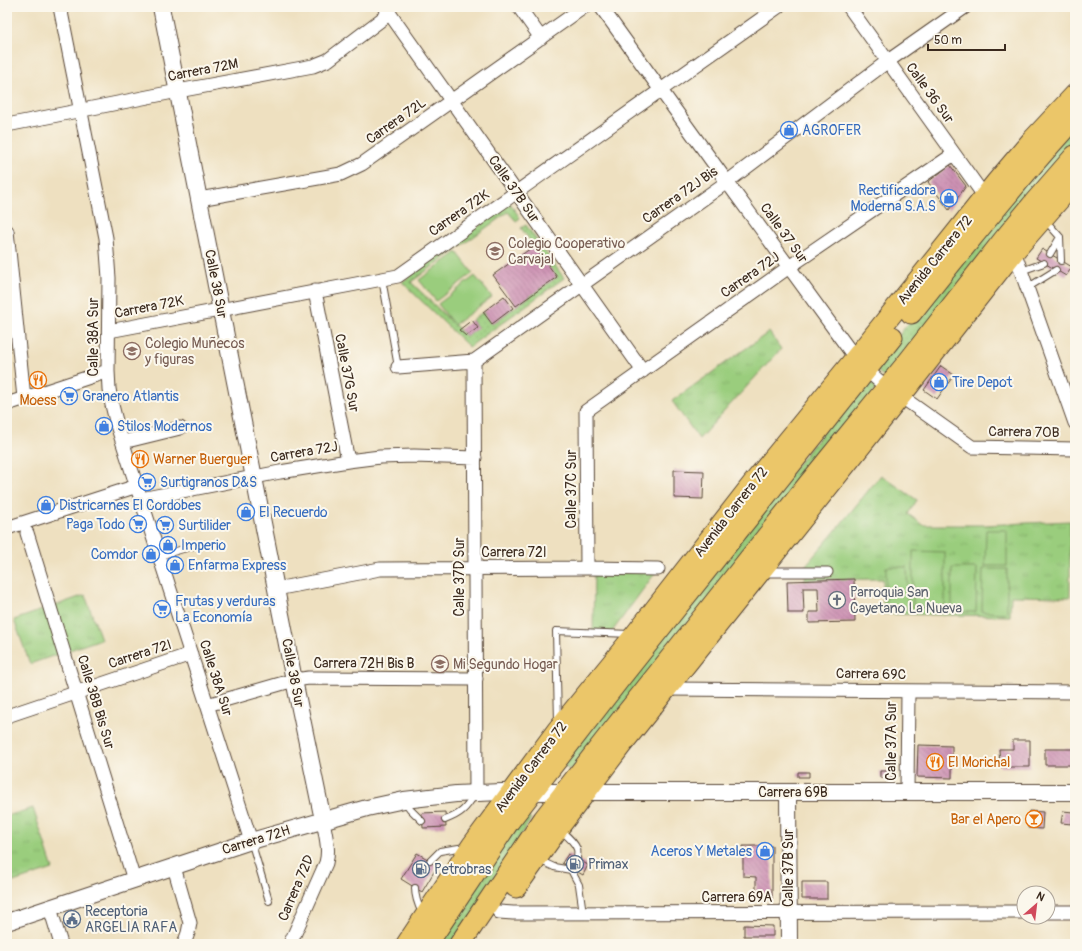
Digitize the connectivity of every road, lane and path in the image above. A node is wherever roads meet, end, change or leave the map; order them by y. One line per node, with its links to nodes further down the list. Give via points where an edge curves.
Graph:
1 (60, 7): 16 (street, Calle 38A Sur)
2 (161, 7): 12 (street, Calle 38 Sur)
3 (519, 7): 10 (street)
4 (584, 7): 10 (street, Carrera 72L)
5 (601, 7): 13 (street, Calle 37 Sur)
6 (778, 7): 13 (street, Carrera 72K)
7 (849, 7): 11 (street, Calle 36 Sur)
8 (965, 7): 11 (street, Carrera 72J Bis)
9 (387, 10): 12 (street, Carrera 72M, via 328,60 321,63); 15 (street, Calle 37B Sur)
10 (541, 38): 15 (street, Carrera 72L)
11 (888, 61): 20 (street, Calle 36 Sur); 23 (street, Carrera 72J Bis)
12 (178, 91): 16 (street, Carrera 72M); 26 (street, Calle 38 Sur)
13 (661, 91): 23 (street, Calle 37 Sur); 24 (street, Carrera 72K)
14 (1075, 95): 19 (highway); 25 (highway, Avenida Carrera 72)
15 (452, 101): 24 (street, Calle 37B Sur); 26 (street, Carrera 72L, via 362,164 341,174)
16 (80, 111): 18 (street, Carrera 72M); 42 (street, Calle 38A Sur, via 106,238)
17 (1075, 117): 19 (highway, Avenida Carrera 72)
18 (7, 125)
19 (1047, 148): 44 (highway, Avenida Carrera 72)
20 (954, 154): 25 (street, Calle 36 Sur); 34 (street, Carrera 72J)
21 (1073, 158): 27 (highway); 48 (highway, via 1008,235)
22 (1075, 181): 27 (highway)
23 (727, 182): 34 (street, Calle 37 Sur); 38 (street, Carrera 72J Bis)
24 (516, 192): 37 (street, Carrera 72K, via 398,276); 38 (street, Calle 37B Sur)
25 (985, 197): 44 (highway, Avenida Carrera 72)
26 (199, 199): 41 (street, Calle 38 Sur)
27 (1043, 218): 29 (lane); 30 (highway)
28 (7, 231): 49 (street)
29 (1060, 237): 31 (lane); 32 (lane)
30 (1014, 251): 36 (street); 48 (highway)
31 (1050, 254)
32 (1061, 261)
33 (1044, 263): 36 (lane)
34 (789, 268): 44 (street, Calle 37 Sur); 47 (street, Carrera 72J)
35 (1056, 270): 39 (lane)
36 (1021, 271): 39 (street)
37 (382, 279): 40 (street, Carrera 72K); 45 (lane)
38 (582, 285): 43 (street, Carrera 72J Bis); 47 (street, Calle 37B Sur)
39 (1027, 288): 52 (street)
40 (315, 291): 41 (street, Carrera 72K); 58 (street, Calle 37G Sur)
41 (221, 310): 42 (street, Carrera 72K); 60 (street, Calle 38 Sur)
42 (109, 331): 46 (street, Calle 38A Sur)
43 (474, 362): 45 (street); 57 (street, Calle 37D Sur)
44 (861, 364): 48 (street, Calle 37 Sur); 63 (highway, Avenida Carrera 72); 65 (highway, Avenida Carrera 72)
45 (398, 367)
46 (108, 371): 49 (street); 54 (street, Calle 38A Sur, via 112,405)
47 (643, 371): 51 (street, Carrera 72J)
48 (894, 391): 55 (street, Calle 37 Sur); 59 (highway); 61 (highway)
49 (24, 398): 50 (street)
50 (7, 404)
51 (586, 411): 71 (street, Calle 37C Sur)
52 (1075, 423)
53 (180, 428): 54 (street)
54 (123, 442): 62 (street, Calle 38A Sur)
55 (972, 447): 56 (street, Carrera 70B)
56 (1075, 448)
57 (475, 458): 58 (street, Carrera 72J, via 414,456); 70 (street, Calle 37D Sur)
58 (348, 461): 60 (street, Carrera 72J)
59 (843, 468): 61 (highway); 73 (highway)
60 (254, 478): 64 (street, Carrera 72J); 75 (street, Calle 38 Sur)
61 (808, 485): 89 (highway)
62 (137, 486): 64 (street, Calle 38A Sur); 66 (street)
63 (770, 490): 65 (highway); 88 (highway, Avenida Carrera 72, via 620,678)
64 (141, 499): 69 (street, Calle 38A Sur)
65 (731, 513): 76 (highway, Avenida Carrera 72)
66 (7, 528)
67 (27, 533): 82 (street, Calle 38B Bis Sur)
68 (197, 545): 69 (lane)
69 (159, 556): 77 (street, Calle 38A Sur)
70 (475, 568): 71 (street, Carrera 72I); 75 (street, Carrera 72I, via 380,569); 78 (street, Calle 37D Sur)
71 (587, 568): 72 (street, Carrera 72I)
72 (658, 568)
73 (760, 572): 74 (street); 80 (highway)
74 (828, 572)
75 (276, 589): 79 (street, Calle 38 Sur)
76 (636, 634): 86 (highway, Avenida Carrera 72); 86 (lane, via 556,631)
77 (191, 654): 82 (street, Carrera 72I); 84 (street, Calle 38A Sur)
78 (476, 679): 79 (street, Carrera 72H Bis B); 87 (street, Calle 37D Sur)
79 (294, 680): 84 (street, Carrera 72H Bis B); 94 (street, Calle 38 Sur)
80 (667, 689): 81 (street, Carrera 69C); 89 (highway, via 621,745)
81 (908, 691): 83 (street, Carrera 69C); 91 (street, Calle 37A Sur)
82 (76, 692): 85 (street, Carrera 72I); 104 (street, Calle 38B Bis Sur)
83 (1075, 692)
84 (208, 705): 98 (street, Calle 38A Sur)
85 (7, 716)
86 (558, 731): 88 (highway, Avenida Carrera 72)
87 (476, 792): 88 (street, Carrera 72H); 93 (street, Carrera 72H); 95 (lane, via 457,816)
88 (522, 792): 89 (street, Carrera 69B); 99 (highway, Avenida Carrera 72); 120 (highway, Avenida Carrera 72, via 500,833)
89 (575, 792): 90 (street, Carrera 69B); 97 (highway); 121 (highway, via 540,825)
90 (788, 792): 91 (street, Carrera 69B); 113 (street, Calle 37B Sur)
91 (907, 792): 92 (street, Carrera 69B)
92 (1075, 792)
93 (404, 800): 94 (street, Carrera 72H); 96 (lane)
94 (323, 820): 98 (street, Carrera 72H); 118 (street, Carrera 72D, via 328,857)
95 (445, 820)
96 (422, 821)
97 (558, 828): 100 (highway); 101 (lane, via 574,843)
98 (251, 841): 103 (street, Carrera 72H); 106 (lane)
99 (472, 846): 102 (lane, via 440,851); 114 (highway, Avenida Carrera 72)
100 (536, 858): 108 (highway); 112 (lane, via 547,865 572,869 579,886)
101 (577, 859)
102 (430, 861)
103 (174, 867): 104 (street, Carrera 72H); 117 (street, via 190,923)
104 (134, 880): 107 (street, Carrera 72H)
105 (415, 888): 114 (lane)
106 (269, 901)
107 (50, 908): 115 (street, Carrera 72H); 116 (street)
108 (498, 912): 112 (street, Carrera 69A); 122 (highway)
109 (1016, 912): 113 (street, Carrera 69A)
110 (1056, 912): 111 (street)
111 (1075, 912)
112 (583, 913): 113 (street, Carrera 69A)
113 (789, 913): 123 (street, Calle 37B Sur)
114 (424, 918): 119 (highway, Avenida Carrera 72)
115 (7, 922)
116 (61, 944)
117 (184, 944)
118 (290, 944)
119 (407, 944)
120 (427, 944)
121 (460, 944)
122 (477, 944)
123 (789, 944)

